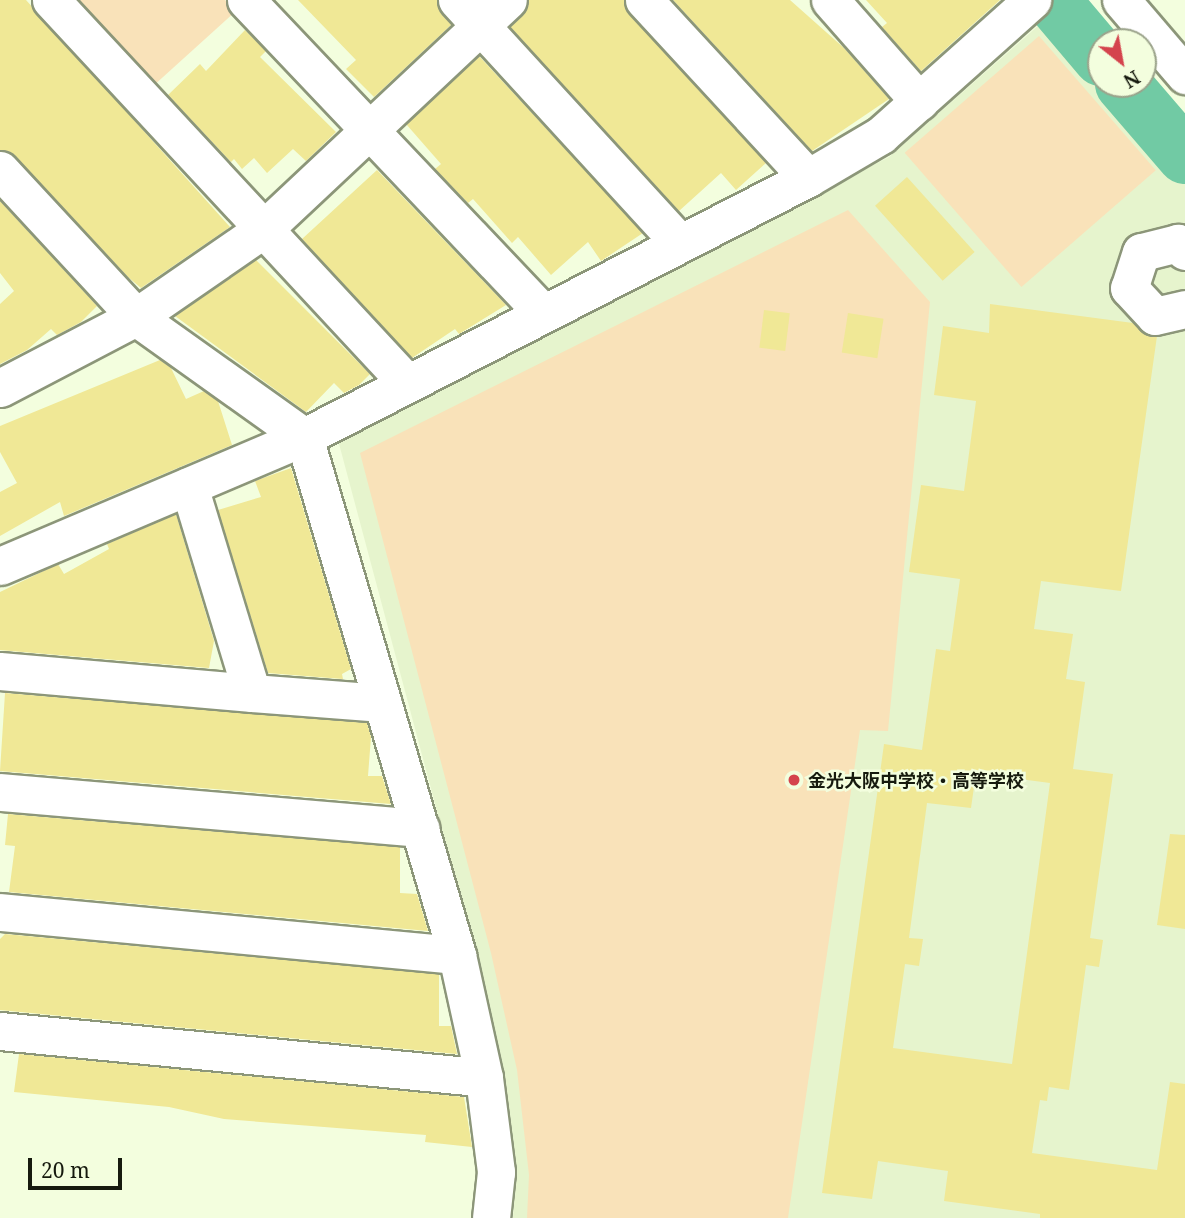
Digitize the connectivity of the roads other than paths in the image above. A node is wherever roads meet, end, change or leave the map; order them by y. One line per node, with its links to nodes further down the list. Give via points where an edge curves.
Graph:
1 (51, 0): 14 (street)
2 (246, 0): 11 (street)
3 (508, 0): 8 (street)
4 (644, 0): 13 (street)
5 (830, 0): 10 (street)
6 (1121, 0): 9 (street)
7 (1026, 6): 10 (street)
8 (469, 13): 11 (street); 15 (street)
9 (1185, 75)
10 (919, 101): 13 (street, via 881,135)
11 (370, 127): 14 (street); 18 (street)
12 (0, 170): 19 (street)
13 (808, 178): 15 (street)
14 (265, 228): 19 (street); 20 (street)
15 (679, 242): 18 (street)
16 (1185, 251): 17 (street, via 1178,243 1141,252 1129,288 1155,316)
17 (1185, 309)
18 (543, 313): 20 (street)
19 (136, 317): 21 (street); 22 (street)
20 (407, 383): 22 (street)
21 (0, 388)
22 (304, 437): 23 (street); 27 (street)
23 (189, 486): 24 (street); 26 (street)
24 (0, 566)
25 (0, 671): 26 (street)
26 (252, 693): 27 (street)
27 (383, 703): 29 (street)
28 (0, 792): 29 (street)
29 (420, 828): 31 (street)
30 (0, 912): 31 (street)
31 (457, 955): 33 (street)
32 (0, 1031): 33 (street)
33 (484, 1078): 34 (street, via 496,1172)
34 (491, 1218)

